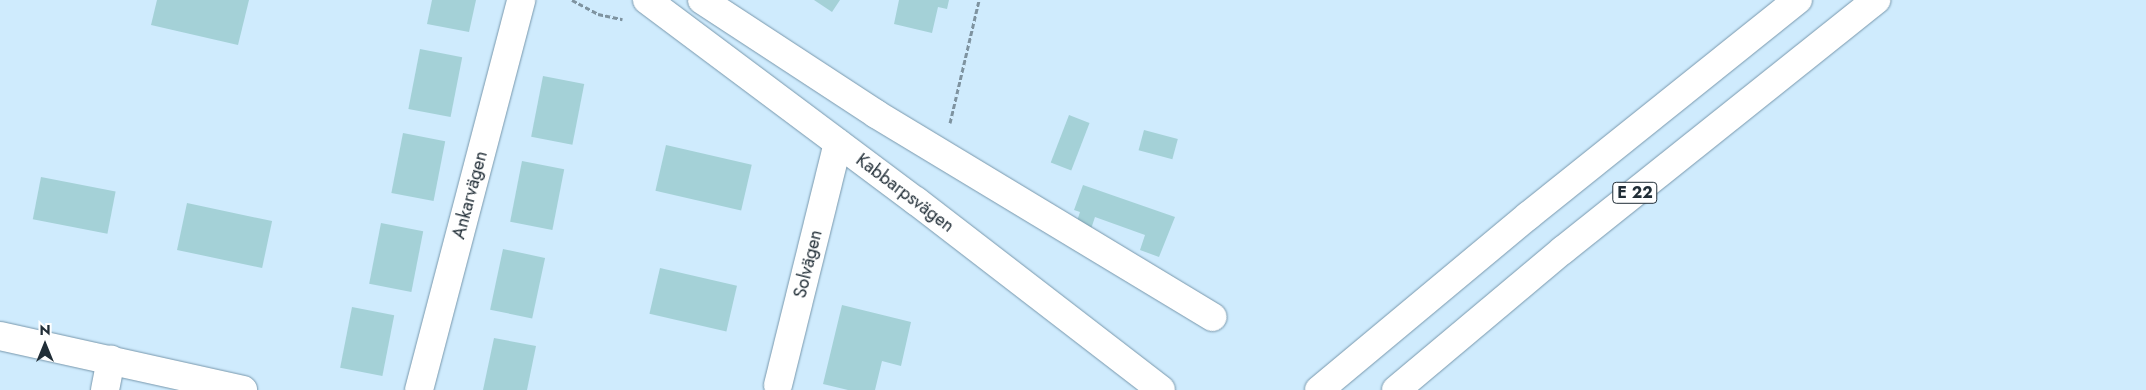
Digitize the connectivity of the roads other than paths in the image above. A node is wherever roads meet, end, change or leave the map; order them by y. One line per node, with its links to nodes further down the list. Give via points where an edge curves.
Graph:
1 (521, 0): 13 (main road, Ankarvägen)
2 (646, 0): 6 (main road, Kabbarpsvägen)
3 (702, 0): 7 (main road, via 935,150)
4 (1798, 0): 15 (main road, E 22, via 1528,216)
5 (1876, 0): 16 (main road, E 22, via 1563,250)
6 (838, 143): 10 (main road, Solvägen); 14 (main road, Kabbarpsvägen)
7 (1212, 317)
8 (0, 336): 9 (main road)
9 (111, 360): 11 (main road); 12 (main road)
10 (778, 385)
11 (105, 390)
12 (243, 390)
13 (420, 390)
14 (1161, 390)
15 (1319, 390)
16 (1396, 390)

